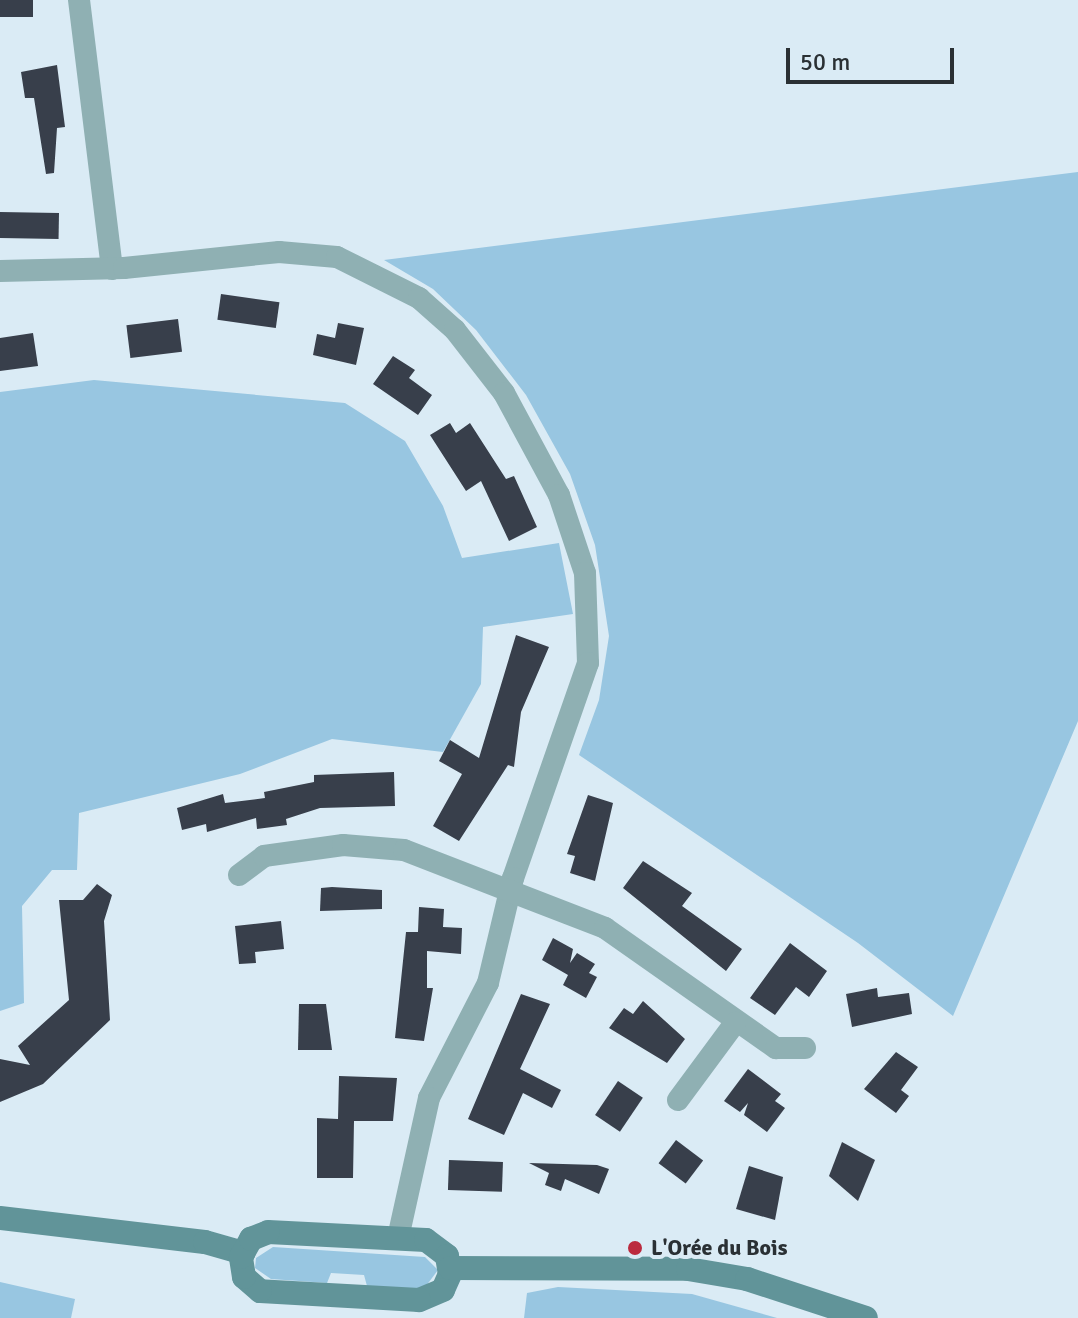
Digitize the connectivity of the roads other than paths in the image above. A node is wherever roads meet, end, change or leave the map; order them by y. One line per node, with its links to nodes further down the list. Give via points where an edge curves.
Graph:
1 (79, 0): 2 (street)
2 (112, 269): 3 (street); 5 (street, via 279,252 337,257 419,298 455,330 504,393 536,447 576,542 590,632 580,690)
3 (0, 271)
4 (239, 875): 5 (street, via 264,856 343,845 404,850)
5 (512, 889): 6 (street, via 605,928); 10 (street, via 488,983 429,1098)
6 (735, 1023): 7 (street, via 776,1048); 8 (street)
7 (805, 1048)
8 (678, 1100)
9 (0, 1218): 11 (street, via 205,1242)
10 (398, 1238): 11 (street, via 268,1232 251,1239); 12 (street, via 434,1243)
11 (243, 1253): 12 (street, via 244,1277 260,1291 428,1299 443,1290)
12 (450, 1268): 13 (street, via 688,1269 747,1279)
13 (866, 1318)

